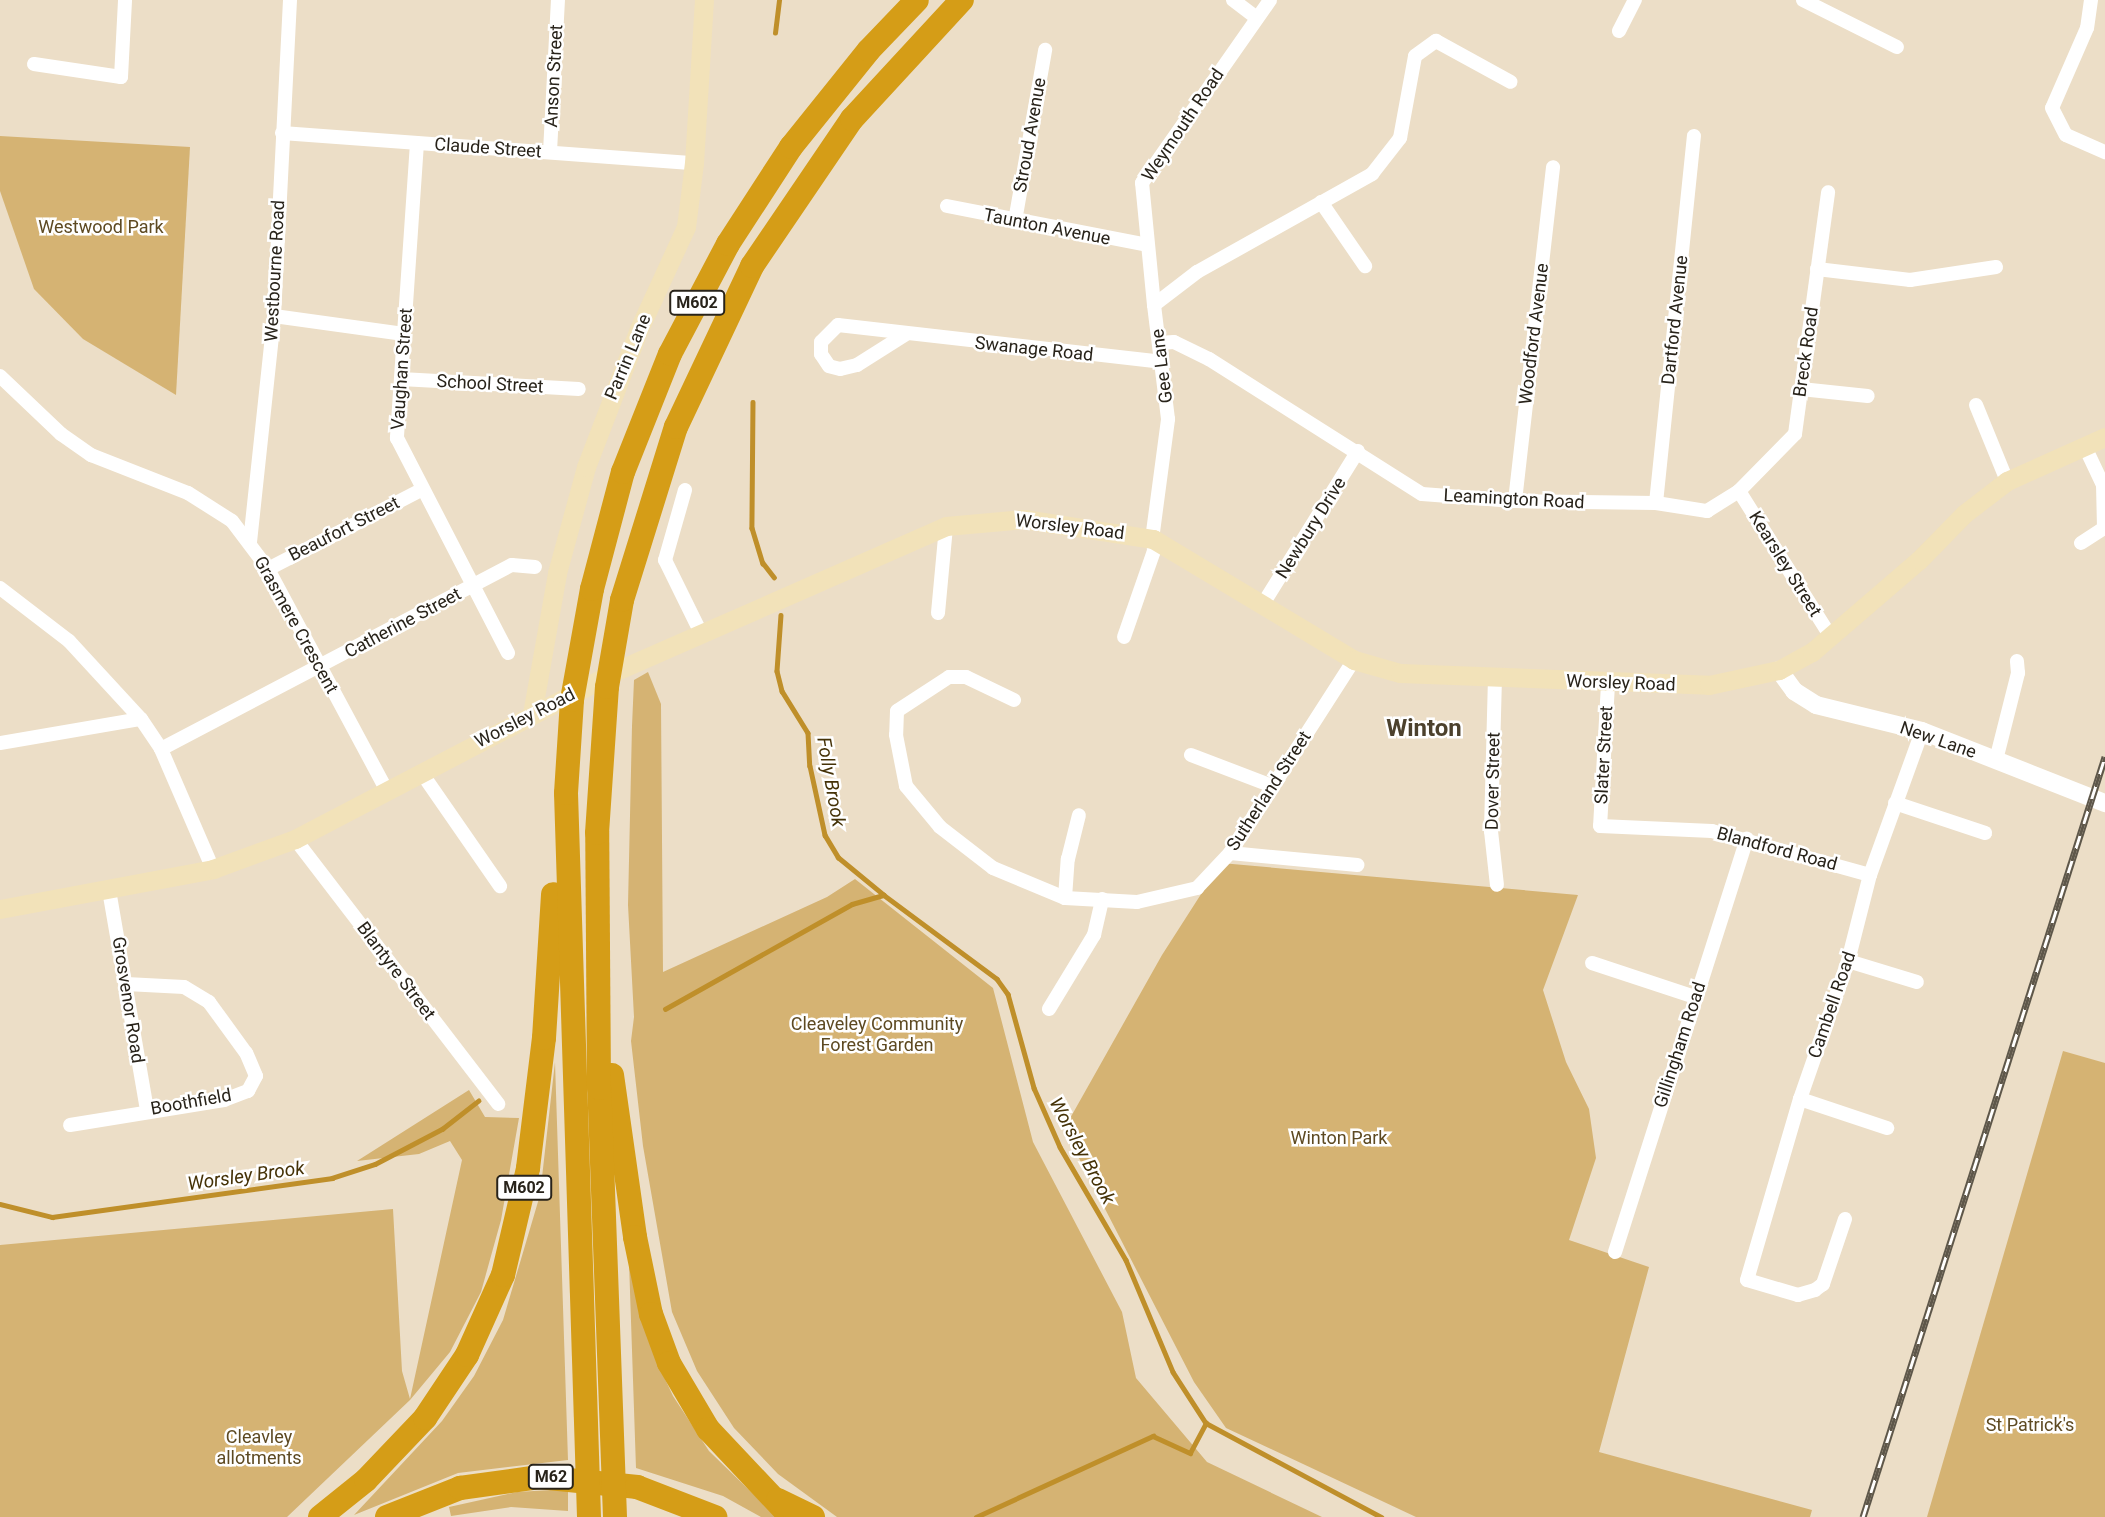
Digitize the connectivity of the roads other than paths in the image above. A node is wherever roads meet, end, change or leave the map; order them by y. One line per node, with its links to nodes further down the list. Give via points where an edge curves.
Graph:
1 (125, 0): 16 (street, via 121,77)
2 (290, 0): 18 (street, Westbourne Road)
3 (558, 0): 21 (street, Anson Street)
4 (704, 0): 23 (main road, Parrin Lane)
5 (917, 0): 85 (highway, M602, via 869,50 791,147 728,244 670,354 623,472 578,658)
6 (962, 0): 109 (highway, M602, via 852,119 751,266 671,438 639,536 614,640 606,701 597,833)
7 (1233, 0): 12 (street)
8 (1270, 0): 12 (street, Weymouth Road)
9 (1635, 0): 13 (street)
10 (1803, 0): 14 (street)
11 (2089, 0): 22 (street, via 2087,27 2052,108 2066,135)
12 (1257, 18): 29 (street, Weymouth Road, via 1142,183)
13 (1619, 31)
14 (1897, 47)
15 (1045, 50): 28 (street, Stroud Avenue)
16 (34, 64)
17 (1511, 82): 26 (street, Gee Lane, via 1436,41 1415,56 1400,138 1373,174)
18 (282, 133): 20 (street, Claude Street); 34 (street, Westbourne Road)
19 (1694, 136): 53 (street, Dartford Avenue)
20 (417, 143): 21 (street, Claude Street); 35 (street, Vaughan Street)
21 (550, 152): 23 (street, Claude Street)
22 (2105, 152)
23 (694, 163): 75 (main road, Parrin Lane, via 686,227 634,340 583,478 557,573)
24 (1553, 167): 52 (street, Woodford Avenue)
25 (1828, 192): 32 (street, Breck Road)
26 (1321, 201): 30 (street); 33 (street, Gee Lane, via 1197,272)
27 (947, 206): 28 (street, Taunton Avenue)
28 (1015, 221): 29 (street, Taunton Avenue)
29 (1147, 245): 33 (street, Weymouth Road)
30 (1364, 266)
31 (1996, 267): 32 (street, via 1910,280)
32 (1817, 269): 42 (street, Breck Road)
33 (1154, 305): 37 (street, Gee Lane)
34 (274, 316): 35 (street); 56 (street, Westbourne Road)
35 (404, 334): 40 (street, Vaughan Street)
36 (906, 334): 36 (street, Swanage Road, via 838,325 821,342 821,354 829,366 840,369 857,365); 38 (street, Swanage Road)
37 (1159, 342): 38 (street, Gee Lane); 47 (street, Leamington Road, via 1174,342 1209,359)
38 (1161, 362): 55 (street, Gee Lane, via 1168,419)
39 (0, 376): 56 (street, Grasmere Crescent, via 61,434 91,455 206,502)
40 (401, 379): 41 (street, School Street); 49 (street, Vaughan Street, via 397,438)
41 (579, 389)
42 (1801, 389): 43 (street); 51 (street, Breck Road, via 1795,434)
43 (1868, 396)
44 (1976, 405): 48 (street)
45 (2105, 437): 46 (main road, Worsley Road)
46 (2085, 447): 48 (main road, Worsley Road); 57 (street, via 2103,485 2104,528)
47 (1358, 451): 52 (street, Leamington Road, via 1422,494); 62 (street, Newbury Drive)
48 (2007, 481): 66 (main road, Worsley Road, via 1964,514)
49 (421, 490): 59 (street, Beaufort Street); 60 (street, Vaughan Street)
50 (685, 490): 64 (street, via 665,560)
51 (1739, 491): 53 (street, Leamington Road, via 1707,511); 66 (street, Kearsley Street)
52 (1515, 501): 53 (street, Leamington Road)
53 (1656, 503)
54 (946, 526): 55 (main road, Worsley Road, via 1024,519); 63 (street); 64 (main road, Worsley Road)
55 (1153, 539): 62 (main road, Worsley Road); 65 (street, Gee Lane, via 1154,551)
56 (250, 542): 59 (street, Grasmere Crescent)
57 (2081, 543)
58 (536, 567): 60 (street, Catherine Street, via 512,565)
59 (268, 569): 70 (street, Grasmere Crescent)
60 (472, 586): 67 (street, Vaughan Street); 70 (street, Catherine Street)
61 (0, 588): 76 (street, via 69,641)
62 (1263, 604): 68 (main road, Worsley Road)
63 (938, 613)
64 (700, 631): 75 (main road, Worsley Road)
65 (1124, 637)
66 (1831, 637): 71 (main road, Worsley Road)
67 (508, 653)
68 (1354, 660): 72 (main road, Worsley Road, via 1400,673); 83 (street, Sutherland Street)
69 (2017, 661): 81 (street)
70 (320, 668): 79 (street, Catherine Street); 84 (street, Grasmere Crescent)
71 (1779, 670): 73 (main road, Worsley Road, via 1709,685); 77 (street, New Lane, via 1794,691 1815,705)
72 (1495, 677): 73 (main road, Worsley Road); 97 (street, Dover Street, via 1491,831)
73 (1608, 684): 89 (street, Slater Street)
74 (1014, 700): 100 (street, Sutherland Street, via 966,677 949,677 897,711 896,736 906,786 940,827 993,868)
75 (532, 714): 82 (main road, Worsley Road)
76 (141, 719): 78 (street); 79 (street)
77 (1922, 732): 81 (street, New Lane); 86 (street, Cambell Road)
78 (0, 743)
79 (161, 749): 95 (street)
80 (1191, 755): 83 (street)
81 (1996, 760): 87 (street, New Lane)
82 (421, 772): 84 (main road, Worsley Road); 98 (street)
83 (1272, 786): 93 (street, Sutherland Street)
84 (387, 791): 91 (main road, Worsley Road)
85 (566, 793): 118 (highway, M602, via 528,1168 503,1275 467,1355 425,1418 366,1480); 120 (highway, M602)
86 (1895, 803): 90 (street); 96 (street, Cambell Road)
87 (2105, 803)
88 (1079, 815): 100 (street, via 1068,859)
89 (1600, 826): 92 (street, Blandford Road, via 1712,831)
90 (1985, 834)
91 (295, 839): 95 (main road, Worsley Road); 111 (street, Blantyre Street)
92 (1747, 839): 96 (street, Blandford Road); 107 (street, Gillingham Road)
93 (1230, 853): 94 (street); 101 (street, Sutherland Street, via 1197,888 1137,902)
94 (1357, 866)
95 (212, 869): 99 (main road, Worsley Road)
96 (1870, 875): 103 (street, Cambell Road)
97 (1497, 885)
98 (500, 886)
99 (110, 890): 102 (main road, Worsley Road); 106 (street, Grosvenor Road)
100 (1065, 898): 101 (street, Sutherland Street)
101 (1102, 899): 108 (street, via 1094,935)
102 (0, 909)
103 (1847, 961): 105 (street); 110 (street, Cambell Road)
104 (1592, 963): 107 (street)
105 (1917, 982)
106 (126, 984): 112 (street, Grosvenor Road); 112 (street, Boothfield, via 184,987 209,1002 246,1053 256,1076 248,1091 224,1100)
107 (1695, 997): 116 (street, Gillingham Road)
108 (1049, 1009)
109 (601, 1031): 117 (highway, M602, via 613,1079 635,1237 663,1348 683,1392 708,1429); 121 (highway, M602)
110 (1800, 1099): 114 (street); 115 (street, Cambell Road, via 1747,1280 1798,1295 1815,1290 1823,1284)
111 (498, 1104)
112 (147, 1110): 113 (street, Boothfield)
113 (70, 1125)
114 (1887, 1128)
115 (1845, 1219)
116 (1615, 1252)
117 (783, 1508): 123 (highway)
118 (320, 1517)
119 (387, 1517): 122 (highway, M62, via 460,1488 528,1477 637,1487)
120 (589, 1517)
121 (615, 1517)
122 (715, 1517)
123 (813, 1517)

